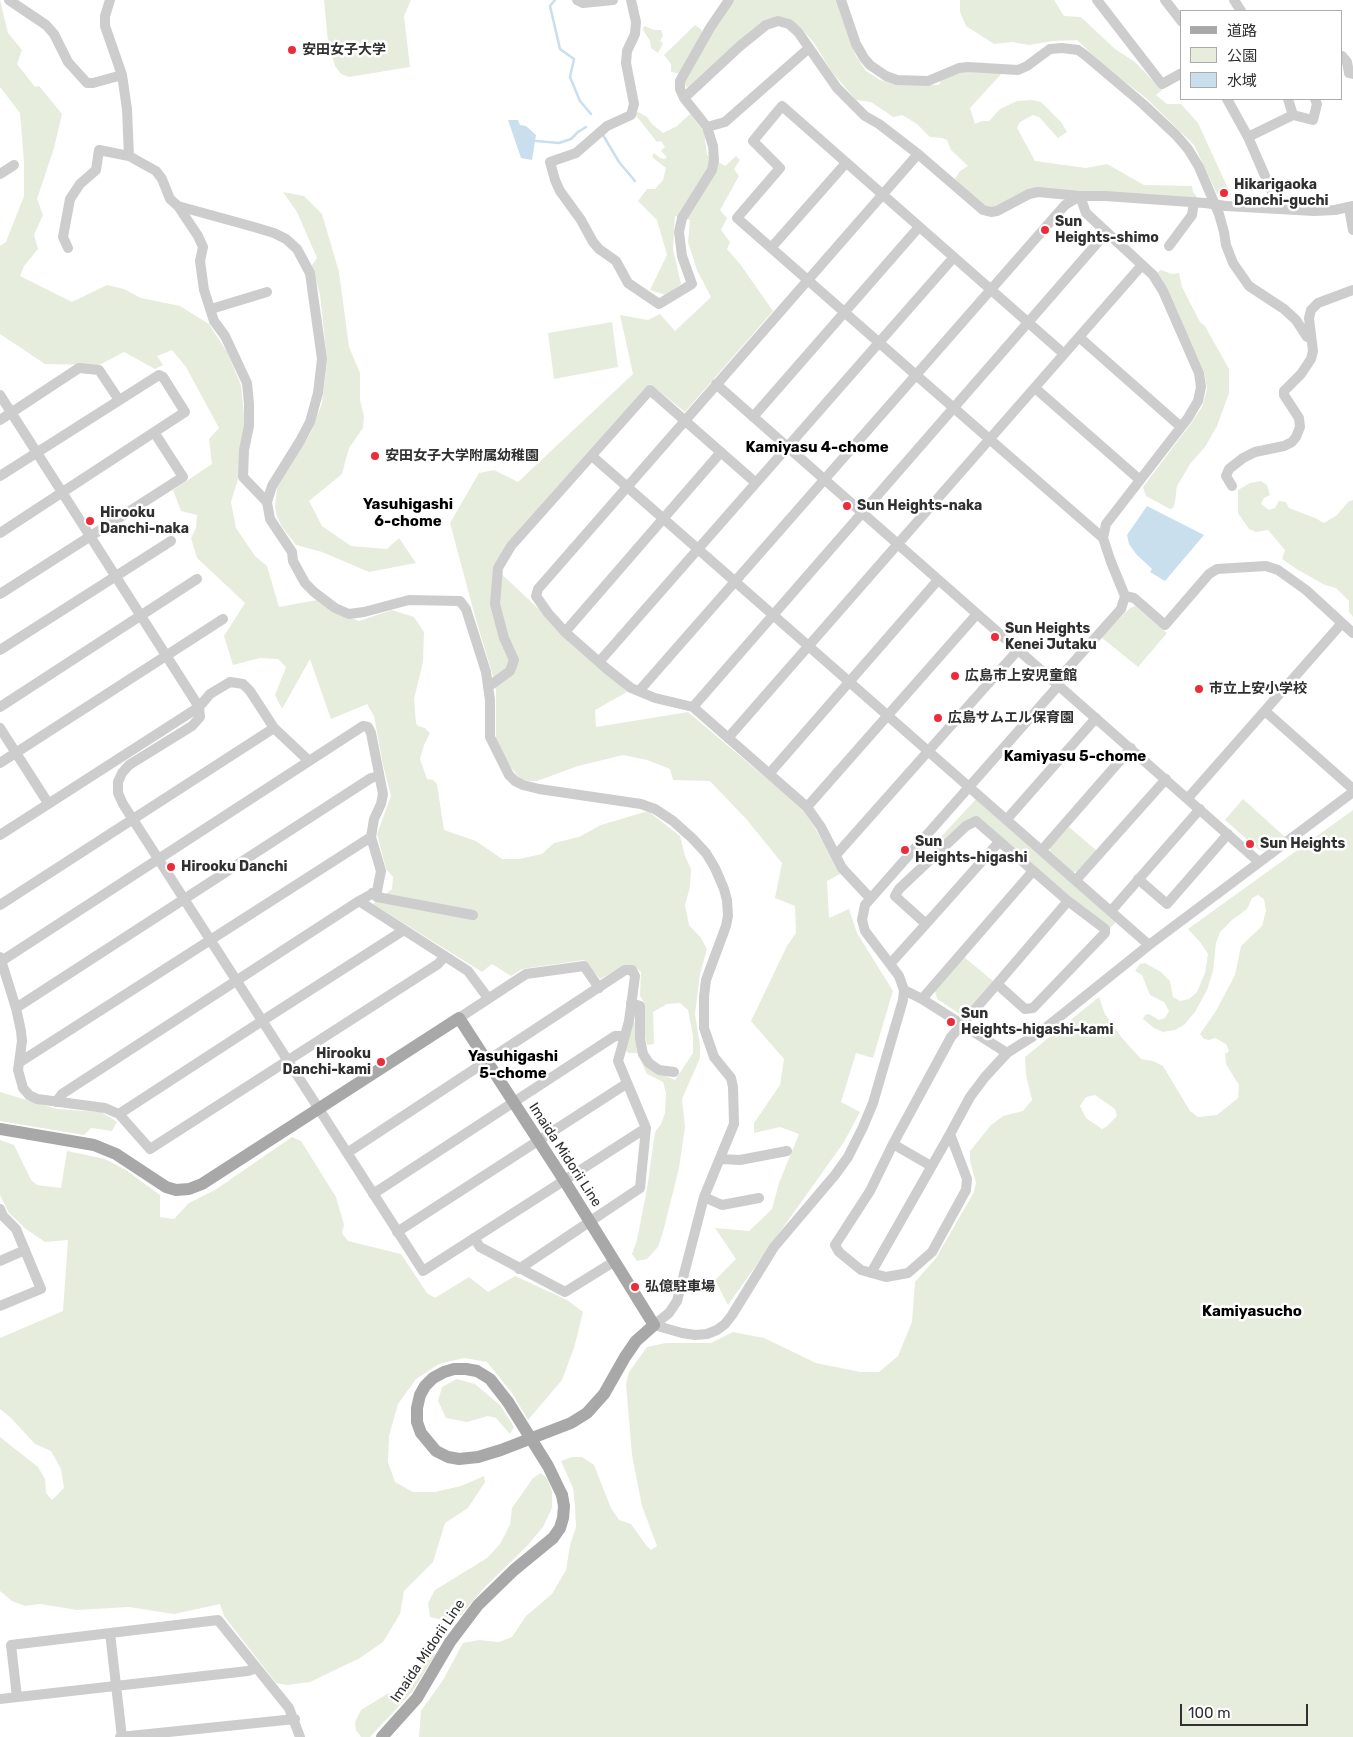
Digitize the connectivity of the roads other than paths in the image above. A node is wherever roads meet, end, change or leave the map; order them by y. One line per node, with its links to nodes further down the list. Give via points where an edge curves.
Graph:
1 (9, 0): 15 (street, via 46,24 68,62 87,83)
2 (110, 0): 15 (street, via 105,26)
3 (577, 0): 4 (street, via 583,3)
4 (613, 0)
5 (630, 0): 21 (street, via 636,22 626,63 634,104 631,115 607,126 576,153 550,162 554,180 593,242 616,261 628,283 659,304 692,284 682,256 679,232 682,218 712,170 713,146)
6 (729, 0): 16 (street, via 680,80)
7 (841, 0): 50 (street, via 864,58 886,76 897,80 928,81 968,67 1018,70 1050,49 1078,50 1085,55 1143,104 1188,149 1219,214 1233,263 1249,286 1284,309)
8 (1097, 0): 13 (street, via 1162,84)
9 (1165, 0): 10 (street)
10 (1180, 19)
11 (809, 48): 16 (street, via 789,24 778,21 766,25); 21 (street, via 725,122); 23 (street, via 837,88 859,110)
12 (1343, 58): 14 (street, via 1349,73)
13 (1180, 74)
14 (1353, 74)
15 (122, 75): 24 (street)
16 (684, 98): 21 (street)
17 (1228, 100): 22 (street)
18 (1288, 100): 20 (street)
19 (1315, 100): 20 (street, via 1313,120)
20 (1293, 115): 22 (street)
21 (707, 127)
22 (1248, 137): 33 (street)
23 (918, 154): 28 (street); 29 (street, via 983,210 997,211 1038,192)
24 (130, 156): 31 (street, via 156,170 170,199); 38 (street, via 99,150 96,170 80,184 70,199 64,237)
25 (846, 163): 28 (street); 39 (street); 39 (street, via 782,106 753,141 780,168 737,218)
26 (14, 165): 27 (street)
27 (0, 174)
28 (882, 194): 34 (street); 42 (street)
29 (1080, 196): 30 (street); 36 (street, via 1086,213); 43 (street, via 1065,205)
30 (1194, 202): 33 (street, bridge); 37 (street, via 1192,215)
31 (178, 206): 46 (street, via 202,247 200,261); 77 (street, via 286,239 298,249 310,273 322,359 318,392 310,422 272,486)
32 (1351, 207): 33 (street, via 1314,212); 35 (street)
33 (1279, 208)
34 (919, 226): 40 (street); 47 (street)
35 (1353, 230)
36 (1106, 233): 41 (street); 48 (street)
37 (1169, 246)
38 (68, 248)
39 (771, 248): 42 (street)
40 (954, 257): 43 (street); 51 (street)
41 (1142, 265): 49 (street); 63 (street, via 1163,290 1200,373 1198,401)
42 (807, 280): 47 (street); 54 (street)
43 (991, 289): 48 (street); 53 (street)
44 (1353, 290): 50 (street, via 1318,303 1311,310)
45 (267, 292): 46 (street)
46 (210, 309): 77 (street, via 247,383 249,426 243,477)
47 (844, 313): 51 (street); 60 (street)
48 (1028, 322): 52 (street); 58 (street)
49 (1079, 337): 52 (street); 63 (street)
50 (1311, 338): 74 (street, via 1311,359 1284,391 1299,418 1296,437 1284,446 1243,458 1228,469 1226,476)
51 (878, 343): 53 (street); 66 (street)
52 (1064, 354): 55 (street)
53 (916, 376): 58 (street); 71 (street)
54 (716, 384): 60 (street); 62 (street)
55 (1035, 388): 65 (street); 72 (street)
56 (0, 395): 59 (street)
57 (119, 400): 59 (street, via 98,370 79,368); 64 (street, via 154,377 159,375 163,378 185,412); 68 (street)
58 (953, 408): 65 (street); 78 (street)
59 (11, 412): 61 (street); 68 (street)
60 (753, 417): 66 (street)
61 (0, 420)
62 (685, 420): 67 (street); 69 (street, via 650,390); 75 (street)
63 (1181, 427): 72 (street)
64 (154, 432): 76 (street); 81 (street, via 183,477)
65 (990, 440): 82 (street); 84 (street)
66 (787, 447): 71 (street); 73 (street)
67 (721, 452): 73 (street); 79 (street)
68 (37, 453): 70 (street); 76 (street)
69 (592, 456): 75 (street); 106 (street, via 511,546 498,568 495,604 514,660 510,671)
70 (0, 476)
71 (825, 480): 78 (street); 89 (street)
72 (1140, 480): 82 (street, via 1106,524)
73 (756, 483): 85 (street)
74 (1232, 486)
75 (627, 488): 79 (street); 97 (street, via 538,589 536,596)
76 (63, 493): 80 (street); 81 (street)
77 (267, 502): 106 (street, via 270,519 292,552 292,561 305,583 342,612 364,612 409,600 460,601 470,621)
78 (862, 513): 84 (street); 93 (street)
79 (663, 519): 85 (street); 97 (street)
80 (0, 533)
81 (90, 536): 86 (street); 90 (street)
82 (1103, 538): 91 (street)
83 (170, 541): 86 (street)
84 (898, 544): 88 (street); 99 (street)
85 (697, 549): 89 (street); 103 (street)
86 (116, 576): 94 (street); 100 (street)
87 (198, 579): 94 (street)
88 (938, 580): 92 (street); 104 (street)
89 (735, 583): 93 (street); 107 (street)
90 (0, 594)
91 (1125, 596): 96 (street, via 1134,598 1165,625 1217,569 1266,566 1278,570 1306,590); 105 (street, via 1121,609 1062,676)
92 (977, 614): 101 (street); 112 (street)
93 (773, 615): 99 (street); 110 (street)
94 (142, 616): 102 (street); 108 (street)
95 (223, 619): 102 (street)
96 (1342, 623): 98 (street); 111 (street)
97 (565, 632): 103 (street)
98 (1353, 633)
99 (809, 646): 104 (street); 116 (street)
100 (0, 650)
101 (1018, 650): 105 (street); 118 (street)
102 (166, 655): 109 (street); 119 (street)
103 (599, 662): 107 (street)
104 (849, 682): 112 (street); 122 (street)
105 (1058, 686): 113 (street); 125 (street)
106 (488, 687): 188 (street, via 490,738 515,781 539,789 641,804 655,809 692,838 715,868 727,900 728,916 706,980 704,1028 714,1057 731,1078 735,1117)
107 (639, 692): 110 (street)
108 (0, 707)
109 (199, 707): 115 (street, via 210,694 230,682 236,682 250,692); 128 (street); 132 (street, via 200,717 192,726 122,773 118,793)
110 (693, 707): 116 (street)
111 (1265, 711): 126 (street); 127 (street)
112 (888, 715): 118 (street); 129 (street)
113 (1096, 718): 117 (street); 131 (street)
114 (0, 728): 119 (street)
115 (274, 728): 120 (street); 132 (street)
116 (728, 738): 122 (street)
117 (1131, 748): 124 (street); 137 (street)
118 (928, 751): 125 (street); 138 (street)
119 (16, 753): 121 (street); 128 (street)
120 (309, 761): 123 (street, via 363,726 368,727); 139 (street)
121 (0, 763)
122 (769, 774): 129 (street)
123 (379, 776): 135 (street, via 381,804 374,819); 146 (street, via 371,778)
124 (1166, 779): 127 (street); 143 (street)
125 (970, 786): 131 (street); 145 (street)
126 (1353, 791): 140 (street)
127 (1188, 798): 130 (street)
128 (48, 804): 134 (street)
129 (806, 807): 138 (street)
130 (1200, 809): 133 (street); 142 (street)
131 (1007, 819): 137 (street)
132 (133, 820): 139 (street); 149 (street)
133 (1228, 834): 140 (street); 142 (street, via 1167,904)
134 (0, 835)
135 (372, 837): 144 (street, via 381,871 376,891); 154 (street)
136 (999, 842): 141 (street); 152 (street); 152 (street, via 976,821 966,826 899,889 895,896)
137 (1042, 850): 143 (street)
138 (836, 855): 145 (street, via 842,868)
139 (158, 860): 146 (street); 157 (street)
140 (1259, 862): 155 (street)
141 (1033, 872): 148 (street); 164 (street)
142 (1138, 879): 150 (street)
143 (1076, 880): 150 (street)
144 (372, 893): 147 (street); 151 (street, via 377,897)
145 (870, 898): 158 (street, via 862,920 865,931)
146 (184, 900): 154 (street); 166 (street)
147 (359, 901): 153 (street); 159 (street)
148 (1068, 901): 160 (street); 160 (street, via 1105,932 1032,1008 1025,1009)
149 (0, 905)
150 (1110, 911): 155 (street)
151 (473, 915)
152 (926, 924): 158 (street)
153 (404, 930): 156 (street); 168 (street)
154 (210, 941): 159 (street); 174 (street)
155 (1149, 945): 171 (street, via 1043,1030)
156 (445, 956): 163 (street, via 468,971); 172 (street, via 438,964)
157 (0, 960): 166 (street)
158 (890, 964): 162 (street)
159 (236, 980): 168 (street); 177 (street, via 62,1094)
160 (997, 984): 169 (street)
161 (598, 988): 163 (street, via 584,966 526,974); 165 (street, via 625,970 632,970 635,976); 173 (street)
162 (904, 990): 164 (street); 204 (street, via 873,1103 848,1157 774,1247 732,1315 717,1330 707,1334 695,1335)
163 (488, 998): 167 (street)
164 (922, 999): 169 (street)
165 (632, 1003): 170 (street); 175 (street, via 640,1006 643,1054 660,1070)
166 (16, 1008): 174 (street, via 21,1030)
167 (459, 1018): 173 (main road, Imaida Midorii Line); 179 (main road)
168 (262, 1021): 172 (street); 180 (street)
169 (962, 1025): 171 (street); 185 (street, via 951,1037)
170 (624, 1036): 176 (street, via 618,1061); 178 (street, via 615,1036)
171 (1007, 1053): 183 (street, via 984,1077)
172 (287, 1061): 179 (street); 180 (street, via 150,1149)
173 (488, 1061): 178 (main road, Imaida Midorii Line); 187 (street)
174 (20, 1062): 177 (street, via 18,1070 23,1088 29,1095)
175 (674, 1072)
176 (626, 1084): 181 (street); 184 (street)
177 (56, 1102): 180 (street, via 104,1108)
178 (513, 1102): 184 (main road, Imaida Midorii Line); 191 (street)
179 (318, 1109): 182 (main road, via 189,1190 166,1187 116,1154 94,1145); 187 (street)
180 (119, 1114)
181 (646, 1128): 190 (street); 195 (street, via 640,1188)
182 (0, 1130)
183 (950, 1134): 189 (street); 202 (street, via 967,1179 966,1190 932,1252 908,1273 886,1277)
184 (539, 1140): 190 (main road, Imaida Midorii Line); 196 (street)
185 (892, 1144): 189 (street); 202 (street, via 870,1191 835,1245 838,1252 861,1270)
186 (787, 1151): 188 (street, via 740,1160)
187 (347, 1153): 191 (street)
188 (721, 1159): 192 (street)
189 (932, 1166): 202 (street)
190 (564, 1180): 195 (main road, Imaida Midorii Line); 197 (street)
191 (372, 1194): 196 (street)
192 (704, 1197): 193 (street, via 722,1205); 204 (street, via 677,1301)
193 (759, 1198)
194 (1, 1214): 198 (street, via 16,1229)
195 (589, 1220): 200 (main road, Imaida Midorii Line); 201 (street)
196 (397, 1232): 197 (street, via 423,1272)
197 (474, 1238): 201 (street, via 480,1248)
198 (25, 1250): 199 (street); 203 (street, via 41,1289)
199 (0, 1261)
200 (615, 1261): 201 (street, via 565,1292); 204 (main road, Imaida Midorii Line)
201 (518, 1269)
202 (871, 1273)
203 (0, 1306)
204 (654, 1326): 213 (main road, Imaida Midorii Line, bridge, via 636,1341 604,1394 587,1413 571,1423 501,1450 478,1457 448,1457 436,1451 421,1433 416,1408 425,1386 433,1378 454,1369 477,1371 490,1379 508,1402 548,1466 562,1495 563,1518 553,1538 478,1604 450,1642 417,1698)
205 (110, 1633): 206 (street, via 218,1620); 207 (street); 208 (street, via 11,1645)
206 (257, 1668): 207 (street); 210 (street)
207 (116, 1686): 208 (street); 211 (street)
208 (17, 1697): 209 (street)
209 (0, 1699)
210 (295, 1719): 211 (street); 212 (street)
211 (122, 1737)
212 (300, 1737)
213 (382, 1737)

